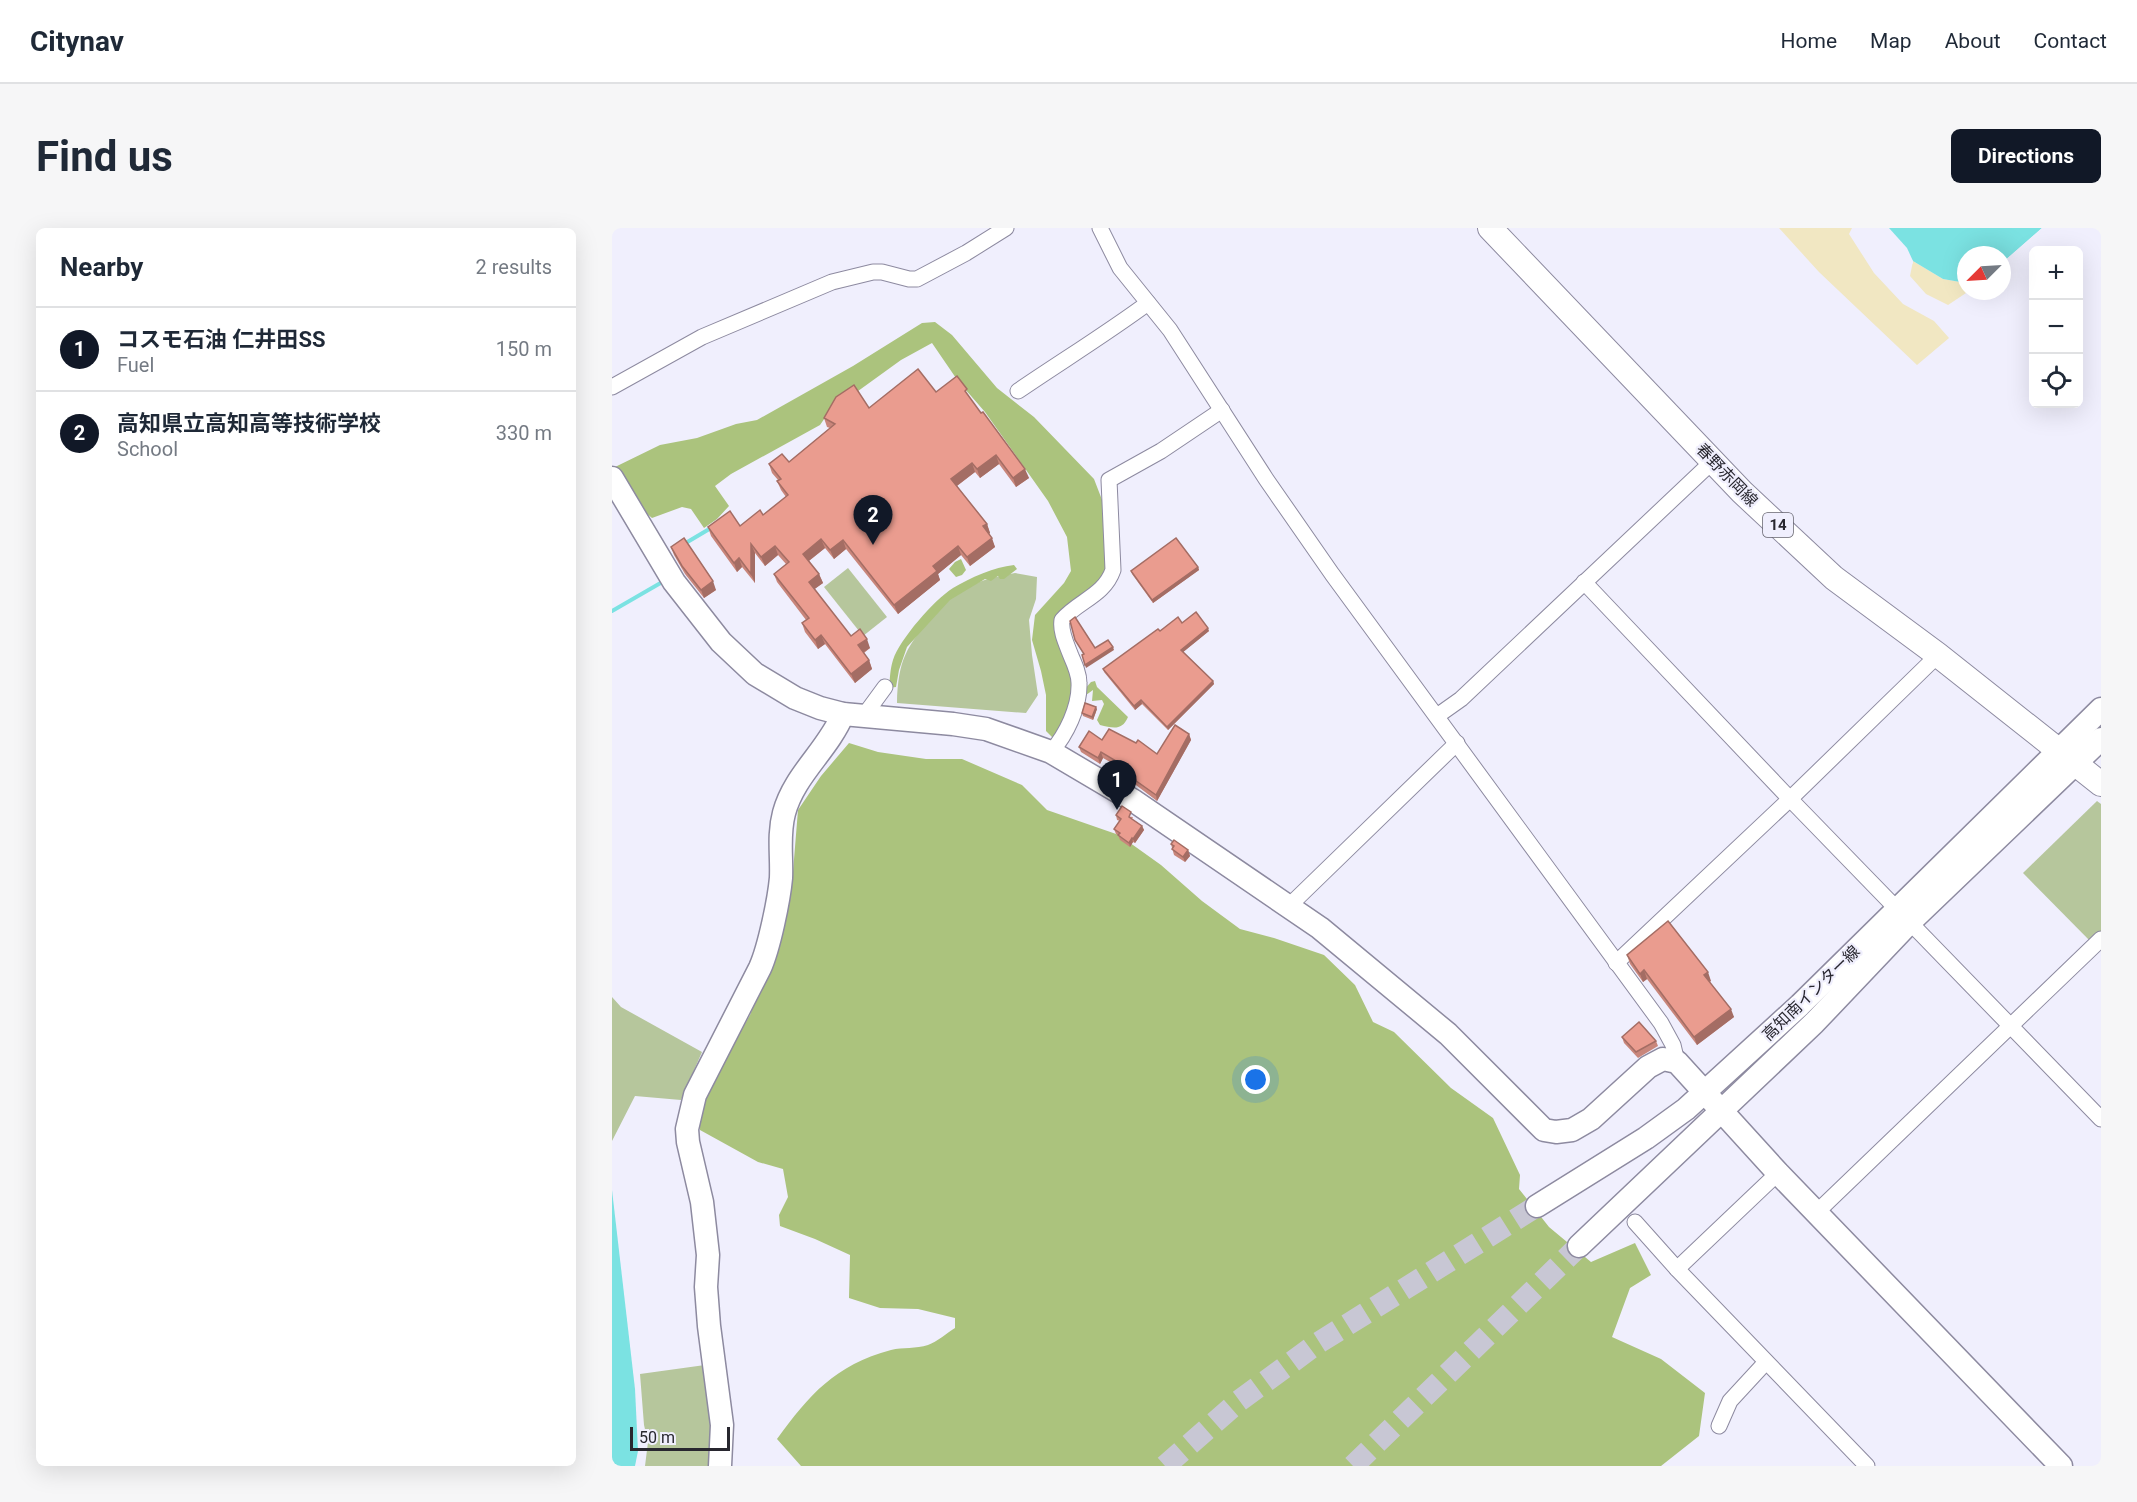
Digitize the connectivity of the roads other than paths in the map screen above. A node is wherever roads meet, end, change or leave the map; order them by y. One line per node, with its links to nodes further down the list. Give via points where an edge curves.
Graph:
1 (1006, 228): 5 (street, via 917,279 873,272 822,286 702,337)
2 (1100, 228): 4 (street, via 1120,268)
3 (1490, 228): 8 (main road, 春野赤岡線 / 14)
4 (1148, 303): 6 (street, via 1112,331); 7 (street)
5 (612, 387)
6 (1018, 391)
7 (1222, 410): 15 (street, via 1332,574); 18 (street, via 1109,480 1113,570 1103,588 1062,620 1061,630 1079,687 1070,720)
8 (1713, 461): 10 (street); 11 (main road, 春野赤岡線 / 14, via 1834,578)
9 (612, 478): 14 (street, via 674,582 737,658 754,674 789,695)
10 (1584, 582): 15 (street, via 1461,699); 21 (street)
11 (1938, 655): 19 (main road, 春野赤岡線 / 14); 21 (street)
12 (885, 687): 14 (street)
13 (2101, 709): 19 (street)
14 (853, 716): 18 (street, via 986,729); 39 (street, via 836,730 797,783 787,804 780,833 780,885 767,951 695,1095 689,1119 688,1142 702,1202 708,1255 708,1315 722,1425)
15 (1437, 716): 17 (street)
16 (2101, 739): 19 (street)
17 (1457, 743): 22 (street); 25 (street)
18 (1051, 752): 22 (street, via 1134,801)
19 (2067, 756): 20 (main road, 春野赤岡線 / 14); 23 (street, 高知南インター線)
20 (2101, 784)
21 (1790, 799): 23 (street); 25 (street)
22 (1289, 906): 27 (street, via 1448,1034 1544,1130 1572,1131 1591,1119 1648,1067 1663,1059)
23 (1904, 916): 26 (street); 28 (street, 高知南インター線); 29 (street, 高知南インター線, via 1814,1023)
24 (2101, 939): 26 (street)
25 (1616, 963): 27 (street, via 1661,1023)
26 (2011, 1026): 30 (street); 33 (street)
27 (1677, 1062): 28 (street)
28 (1704, 1093): 29 (street); 32 (street, 高知南インター線, via 1646,1138)
29 (1721, 1111): 31 (street); 35 (street, 高知南インター線)
30 (2101, 1119)
31 (1778, 1173): 33 (street); 36 (street)
32 (1537, 1206)
33 (1818, 1212): 41 (street)
34 (1635, 1222): 36 (street)
35 (1579, 1246)
36 (1677, 1269): 37 (street)
37 (1766, 1362): 38 (street, via 1730,1401); 40 (street)
38 (1719, 1426)
39 (720, 1466)
40 (1867, 1466)
41 (2061, 1466)

